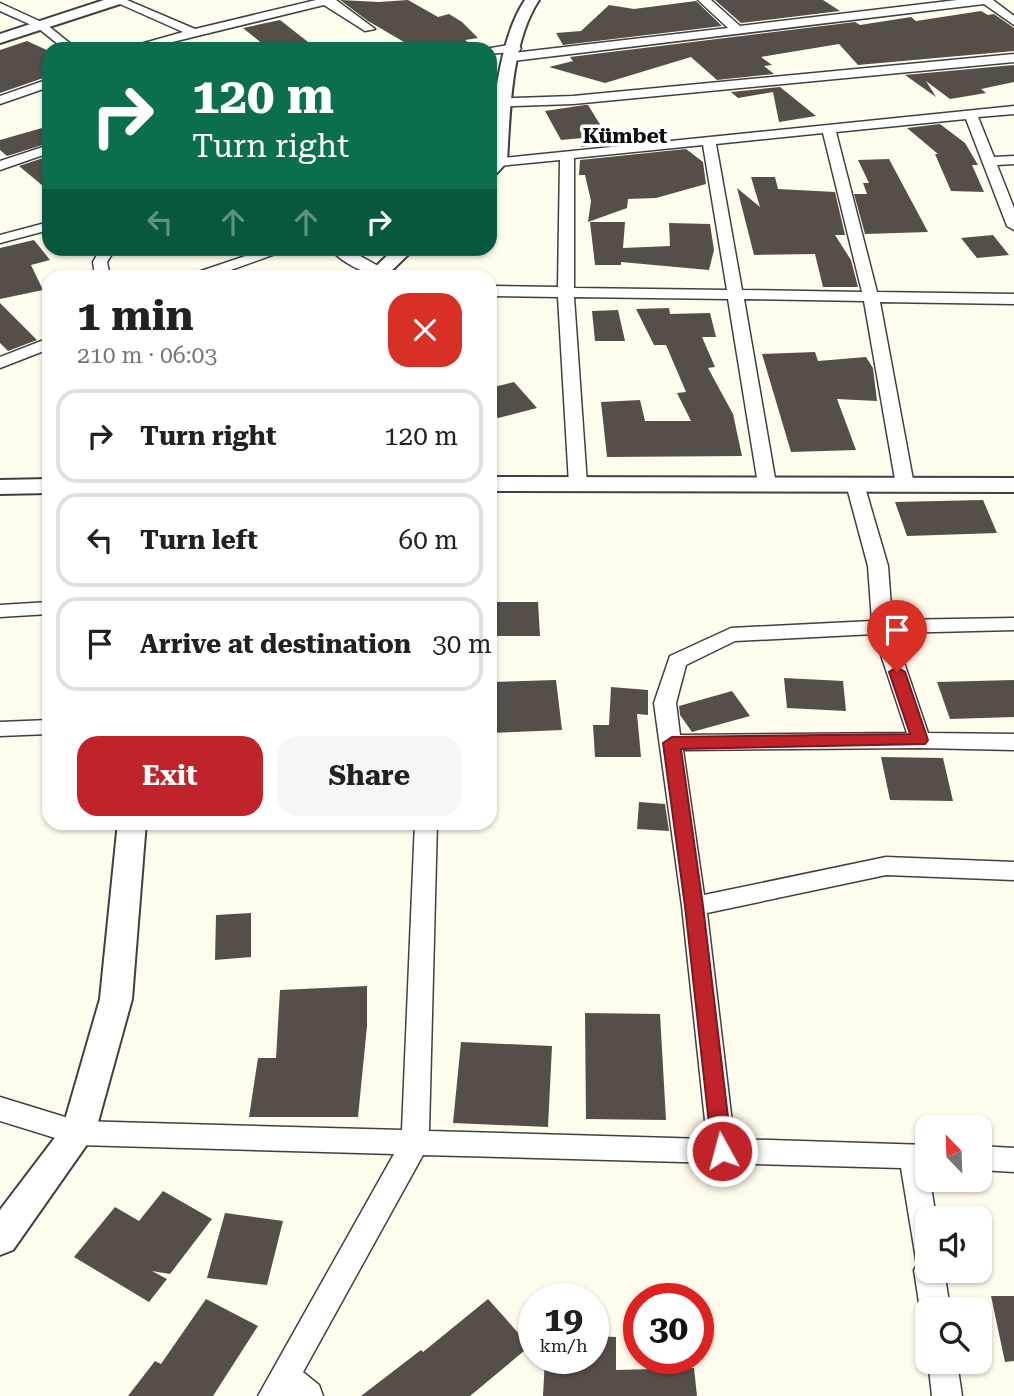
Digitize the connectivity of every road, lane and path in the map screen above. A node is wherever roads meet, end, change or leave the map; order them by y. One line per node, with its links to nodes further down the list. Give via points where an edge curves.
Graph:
1 (79, 0): 10 (street)
2 (118, 0): 13 (street); 16 (street)
3 (328, 0): 14 (street); 16 (street)
4 (532, 0): 21 (street, via 524,12)
5 (704, 0): 15 (street)
6 (986, 0): 9 (street); 11 (street)
7 (864, 4): 9 (street)
8 (0, 6): 10 (street)
9 (884, 12): 15 (street)
10 (22, 19): 12 (street); 13 (street)
11 (1014, 22)
12 (0, 26)
13 (42, 26): 17 (street); 18 (street)
14 (369, 29)
15 (736, 29): 21 (street)
16 (194, 33): 19 (street)
17 (0, 39)
18 (62, 42)
19 (157, 42)
20 (497, 51): 21 (street)
21 (514, 52): 25 (street)
22 (1014, 58): 25 (street, via 573,100)
23 (42, 85): 24 (street)
24 (0, 100)
25 (497, 103)
26 (1014, 110): 27 (street)
27 (971, 116): 28 (street); 34 (street)
28 (829, 130): 29 (street); 48 (street)
29 (709, 141): 31 (street); 47 (street)
30 (42, 151): 35 (street)
31 (567, 155): 32 (street); 46 (street)
32 (497, 156)
33 (1014, 160): 34 (street)
34 (989, 161): 36 (street)
35 (0, 166)
36 (1013, 222)
37 (42, 228): 38 (street)
38 (0, 239)
39 (261, 256): 42 (street)
40 (347, 256): 43 (street)
41 (399, 256): 44 (street)
42 (218, 270)
43 (372, 270)
44 (386, 270)
45 (497, 291): 46 (street)
46 (566, 294): 47 (street); 53 (street)
47 (733, 296): 48 (street); 54 (street)
48 (871, 298): 49 (street); 56 (street)
49 (1014, 299)
50 (42, 345): 51 (street)
51 (4, 357)
52 (497, 484): 53 (street)
53 (578, 484): 54 (street)
54 (767, 484): 55 (street)
55 (855, 484): 56 (street); 63 (street, via 878,566)
56 (905, 485): 57 (street)
57 (1014, 485)
58 (42, 486): 59 (street)
59 (0, 487)
60 (42, 608): 61 (street)
61 (0, 611)
62 (1014, 624): 63 (street)
63 (882, 627): 66 (street); 68 (street, via 731,635 677,661 665,703)
64 (42, 727): 65 (street)
65 (0, 729)
66 (920, 740): 67 (street); 68 (street)
67 (1014, 742)
68 (672, 743): 72 (street)
69 (131, 830): 74 (street, via 116,999)
70 (426, 830): 75 (street)
71 (1014, 871): 72 (street, via 886,866)
72 (694, 906): 76 (street)
73 (0, 1109): 74 (street)
74 (78, 1133): 75 (street); 80 (street)
75 (415, 1143): 76 (street); 82 (street)
76 (722, 1151): 77 (street)
77 (915, 1157)
78 (992, 1159): 79 (street)
79 (1014, 1160)
80 (0, 1238)
81 (944, 1374): 83 (street)
82 (289, 1390)
83 (947, 1396)

